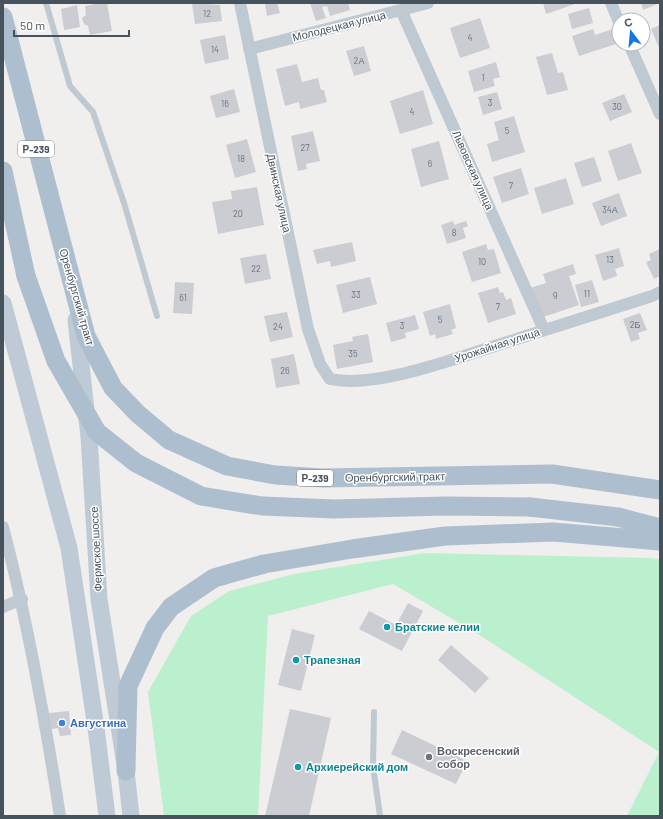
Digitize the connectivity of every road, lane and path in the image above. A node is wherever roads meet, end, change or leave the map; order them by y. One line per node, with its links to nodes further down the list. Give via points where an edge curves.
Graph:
1 (46, 3): 13 (lane, via 70,86 94,112)
2 (240, 3): 6 (street, Двинская улица)
3 (428, 3): 4 (street, Молодецкая улица)
4 (402, 10): 6 (street, Молодецкая улица); 14 (street, Львовская улица)
5 (3, 17): 10 (main road, Оренбургский тракт / Р-239)
6 (249, 49): 15 (street, Двинская улица, via 308,329 320,364)
7 (633, 52): 8 (street)
8 (660, 114)
9 (3, 171): 18 (main road, bridge, via 26,276 56,361 97,432 136,464 201,496 262,506 334,509 530,507 618,517)
10 (71, 280): 16 (main road, Оренбургский тракт / Р-239, via 86,336 113,388 138,414 169,440 227,466 275,475 323,478 552,474); 23 (main road, Фермское шоссе, via 89,436 99,599)
11 (660, 292): 14 (street, Урожайная улица)
12 (3, 303): 25 (main road, Фермское шоссе, via 69,548)
13 (157, 316)
14 (544, 330): 15 (street, Урожайная улица, via 432,366 370,380 343,382)
15 (330, 379)
16 (660, 490)
17 (3, 527): 20 (street)
18 (660, 528)
19 (660, 540): 23 (main road, via 553,532 445,536 264,564 214,578 171,607 148,642 128,686)
20 (22, 599): 21 (street); 24 (street)
21 (3, 607)
22 (374, 712): 27 (lane, via 373,766)
23 (126, 771): 26 (main road, Фермское шоссе)
24 (60, 816)
25 (107, 816)
26 (131, 816)
27 (380, 816)

